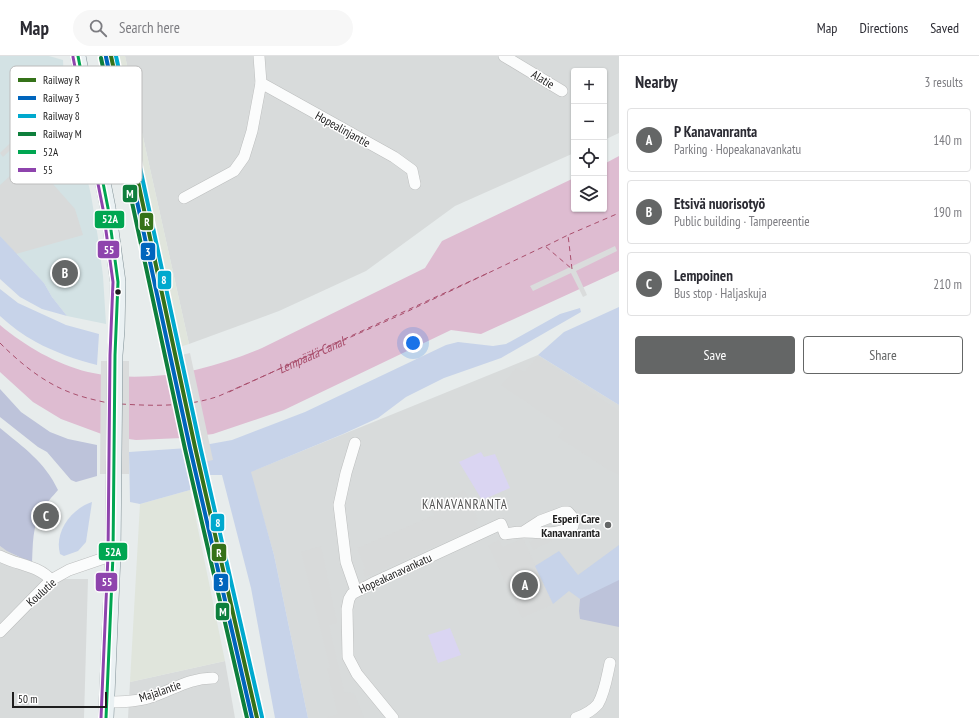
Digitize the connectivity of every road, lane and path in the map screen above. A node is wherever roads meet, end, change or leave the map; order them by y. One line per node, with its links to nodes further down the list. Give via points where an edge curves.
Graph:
1 (78, 56): 4 (main road)
2 (259, 56): 5 (street)
3 (504, 56): 6 (street, Alatie)
4 (80, 66)
5 (260, 83): 8 (street, Hopealinjantie, via 394,157 412,170); 9 (street, via 252,131 244,157 234,171)
6 (562, 91)
7 (103, 184): 12 (main road, via 118,282)
8 (416, 184)
9 (184, 198)
10 (355, 443): 15 (street, via 339,505 346,562)
11 (523, 532): 15 (street, Hopeakanavankatu, via 505,534 501,524)
12 (113, 555): 14 (street, Koulutie, via 69,570); 19 (main road)
13 (0, 556): 14 (street, via 38,570)
14 (51, 580): 16 (street, Koulutie)
15 (356, 591): 21 (street, Hopeakanavankatu, via 349,599 347,609 348,657 357,674)
16 (0, 632)
17 (610, 663): 22 (street, via 597,704 585,715)
18 (213, 678): 19 (street, Majalantie, via 185,682 147,698)
19 (107, 702): 20 (main road)
20 (106, 718)
21 (392, 718)
22 (576, 718)

